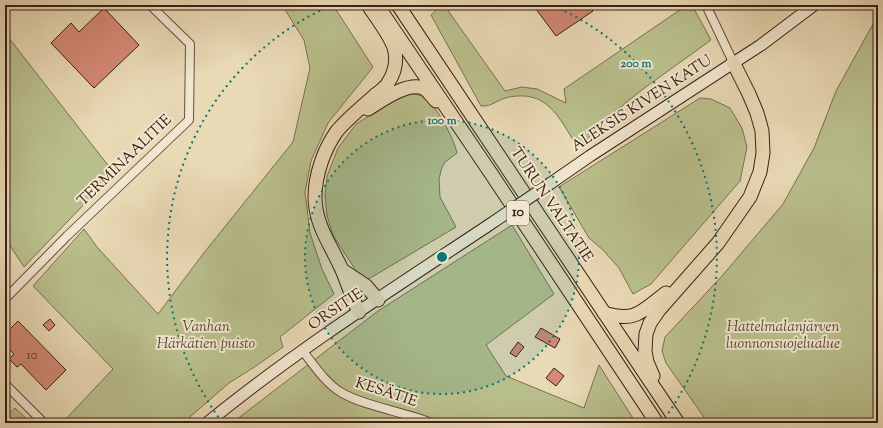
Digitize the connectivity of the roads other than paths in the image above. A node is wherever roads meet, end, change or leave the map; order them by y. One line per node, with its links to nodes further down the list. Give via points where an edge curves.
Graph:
1 (150, 5): 13 (street, TERMINAALITIE, via 190,44 189,120)
2 (368, 5): 8 (highway, via 395,51 396,68 388,84)
3 (377, 5): 9 (highway, 10)
4 (398, 5): 16 (highway, TURUN VALTATIE / 10)
5 (706, 5): 7 (street)
6 (814, 5): 7 (main road, ALEKSIS KIVEN KATU, via 761,45)
7 (733, 62): 10 (main road, ALEKSIS KIVEN KATU, bridge); 12 (highway, via 757,113 762,131 763,153 760,172 750,197 731,225)
8 (347, 120): 9 (highway, via 407,88 420,87 440,106); 11 (highway, via 324,156 315,196 324,234)
9 (492, 175): 23 (highway, 10)
10 (486, 227): 14 (main road, ORSITIE)
11 (342, 270): 14 (highway, via 366,286); 15 (highway)
12 (688, 276): 16 (highway, via 639,313 624,317); 19 (highway, via 658,310 650,323 644,343 647,362)
13 (5, 299)
14 (378, 300): 15 (main road, ORSITIE)
15 (359, 312): 17 (main road, ORSITIE)
16 (604, 312): 19 (highway, TURUN VALTATIE / 10)
17 (302, 350): 21 (main road, ORSITIE); 22 (street, KESÄTIE, via 326,380 341,393)
18 (5, 384): 20 (street)
19 (675, 418)
20 (44, 423)
21 (207, 423)
22 (432, 423)
23 (657, 423)

